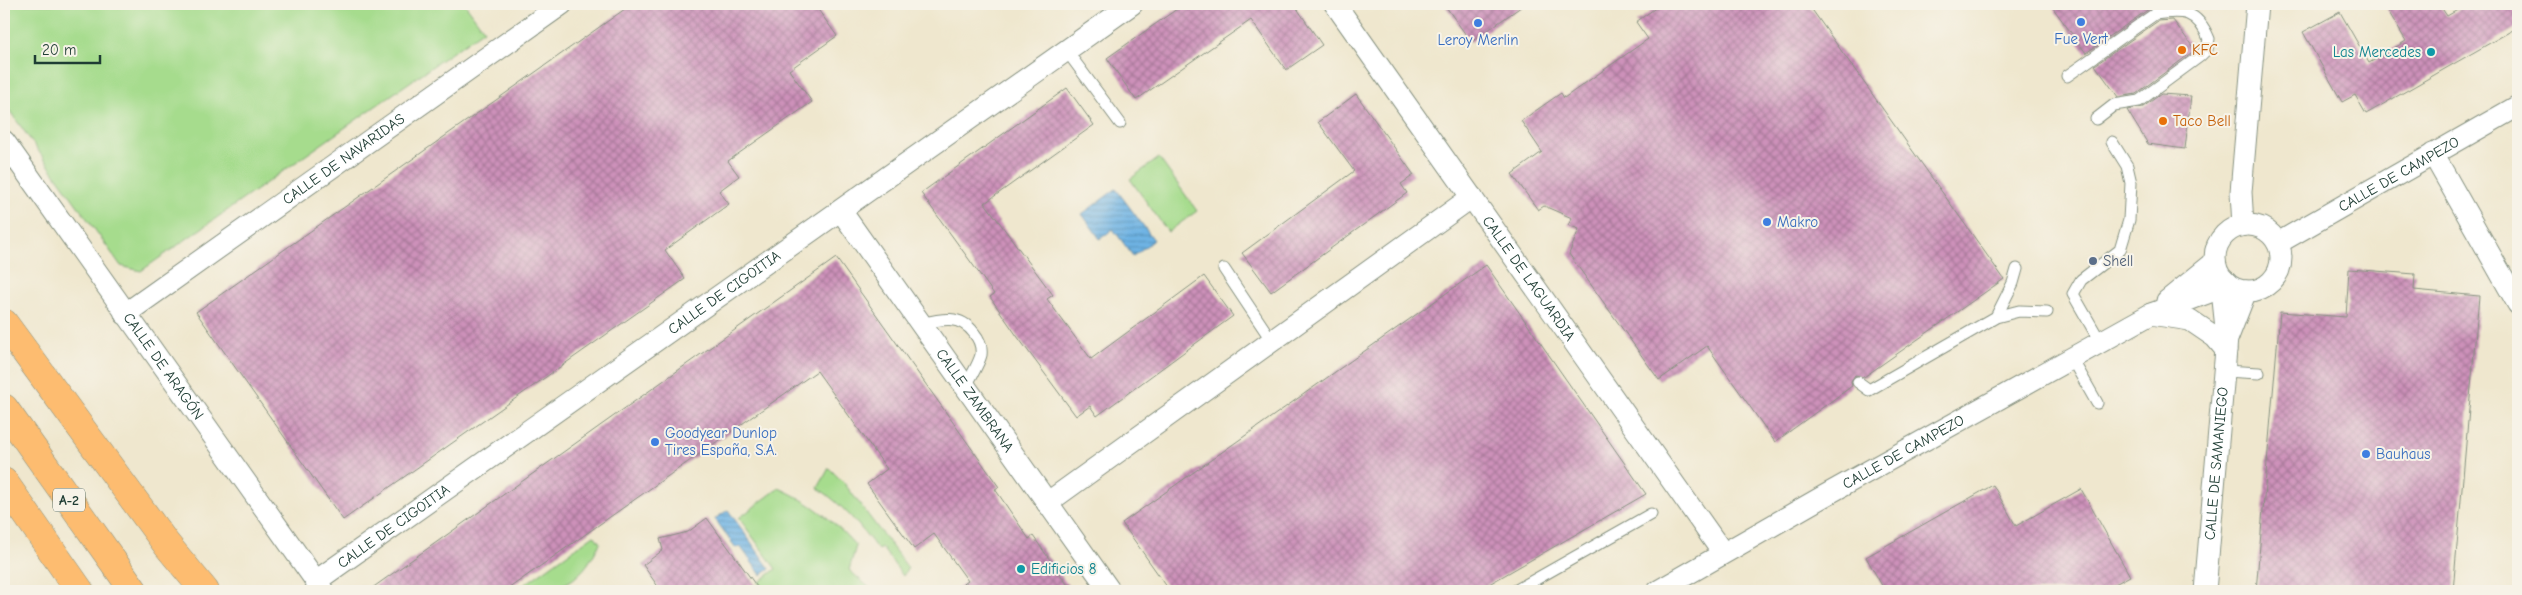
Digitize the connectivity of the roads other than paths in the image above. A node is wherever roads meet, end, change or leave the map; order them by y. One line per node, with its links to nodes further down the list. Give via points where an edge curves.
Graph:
1 (562, 4): 25 (street, CALLE DE NAVARIDAS)
2 (1132, 4): 7 (street, CALLE DE CIGOITIA)
3 (1335, 4): 15 (street, CALLE DE LAGUARDIA)
4 (2170, 4): 6 (lane)
5 (2257, 4): 17 (street, via 2241,192)
6 (2155, 14): 8 (lane); 10 (lane, via 2188,13 2197,19 2209,39 2207,49 2139,101 2114,105)
7 (1066, 50): 11 (lane); 16 (street, CALLE DE CIGOITIA)
8 (2067, 76)
9 (2518, 106): 14 (street, CALLE DE CAMPEZO)
10 (2096, 119)
11 (1120, 123)
12 (4, 141): 25 (street, CALLE DE ARAGÓN)
13 (2112, 142): 32 (lane, via 2127,166 2131,183 2129,220 2120,250 2081,280 2073,294)
14 (2433, 154): 18 (street, CALLE DE CAMPEZO); 23 (street)
15 (1472, 197): 31 (street); 43 (street, CALLE DE LAGUARDIA)
16 (841, 211): 29 (street, CALLE ZAMBRANA); 44 (street, CALLE DE CIGOITIA)
17 (2243, 224): 18 (street, via 2266,229); 21 (street, via 2229,230 2220,240 2215,253)
18 (2278, 243): 22 (street, via 2281,254 2278,272 2257,290)
19 (1224, 269): 31 (lane)
20 (2017, 269): 27 (lane)
21 (2222, 275): 22 (street); 26 (street, CALLE DE CAMPEZO); 33 (street, CALLE DE SAMANIEGO)
22 (2246, 291): 33 (street, CALLE DE SAMANIEGO)
23 (2518, 304)
24 (2047, 312): 27 (lane, via 2018,311)
25 (125, 314): 44 (street, CALLE DE ARAGÓN)
26 (2151, 314): 32 (street, CALLE DE CAMPEZO); 33 (street, via 2190,320 2215,338)
27 (1996, 318): 36 (lane, via 1868,390)
28 (4, 323): 49 (highway)
29 (920, 324): 37 (street, CALLE ZAMBRANA); 37 (lane, via 946,318 960,320 971,328 980,341 981,354)
30 (4, 341): 48 (highway)
31 (1272, 341): 41 (street)
32 (2101, 343): 34 (street, CALLE DE CAMPEZO)
33 (2226, 353): 35 (lane); 53 (street, CALLE DE SAMANIEGO)
34 (2072, 359): 38 (lane); 43 (street, CALLE DE CAMPEZO)
35 (2259, 373)
36 (1858, 382)
37 (966, 387): 41 (street, CALLE ZAMBRANA)
38 (2097, 403)
39 (4, 408): 47 (highway, A-2)
40 (4, 482): 46 (highway)
41 (1047, 503): 50 (street, CALLE ZAMBRANA)
42 (1651, 514): 45 (lane)
43 (1723, 553): 52 (street, CALLE DE CAMPEZO)
44 (319, 586)
45 (1531, 587): 51 (lane)
46 (80, 591)
47 (134, 591)
48 (188, 591)
49 (204, 591)
50 (1110, 591)
51 (1516, 591)
52 (1658, 591)
53 (2205, 591)

